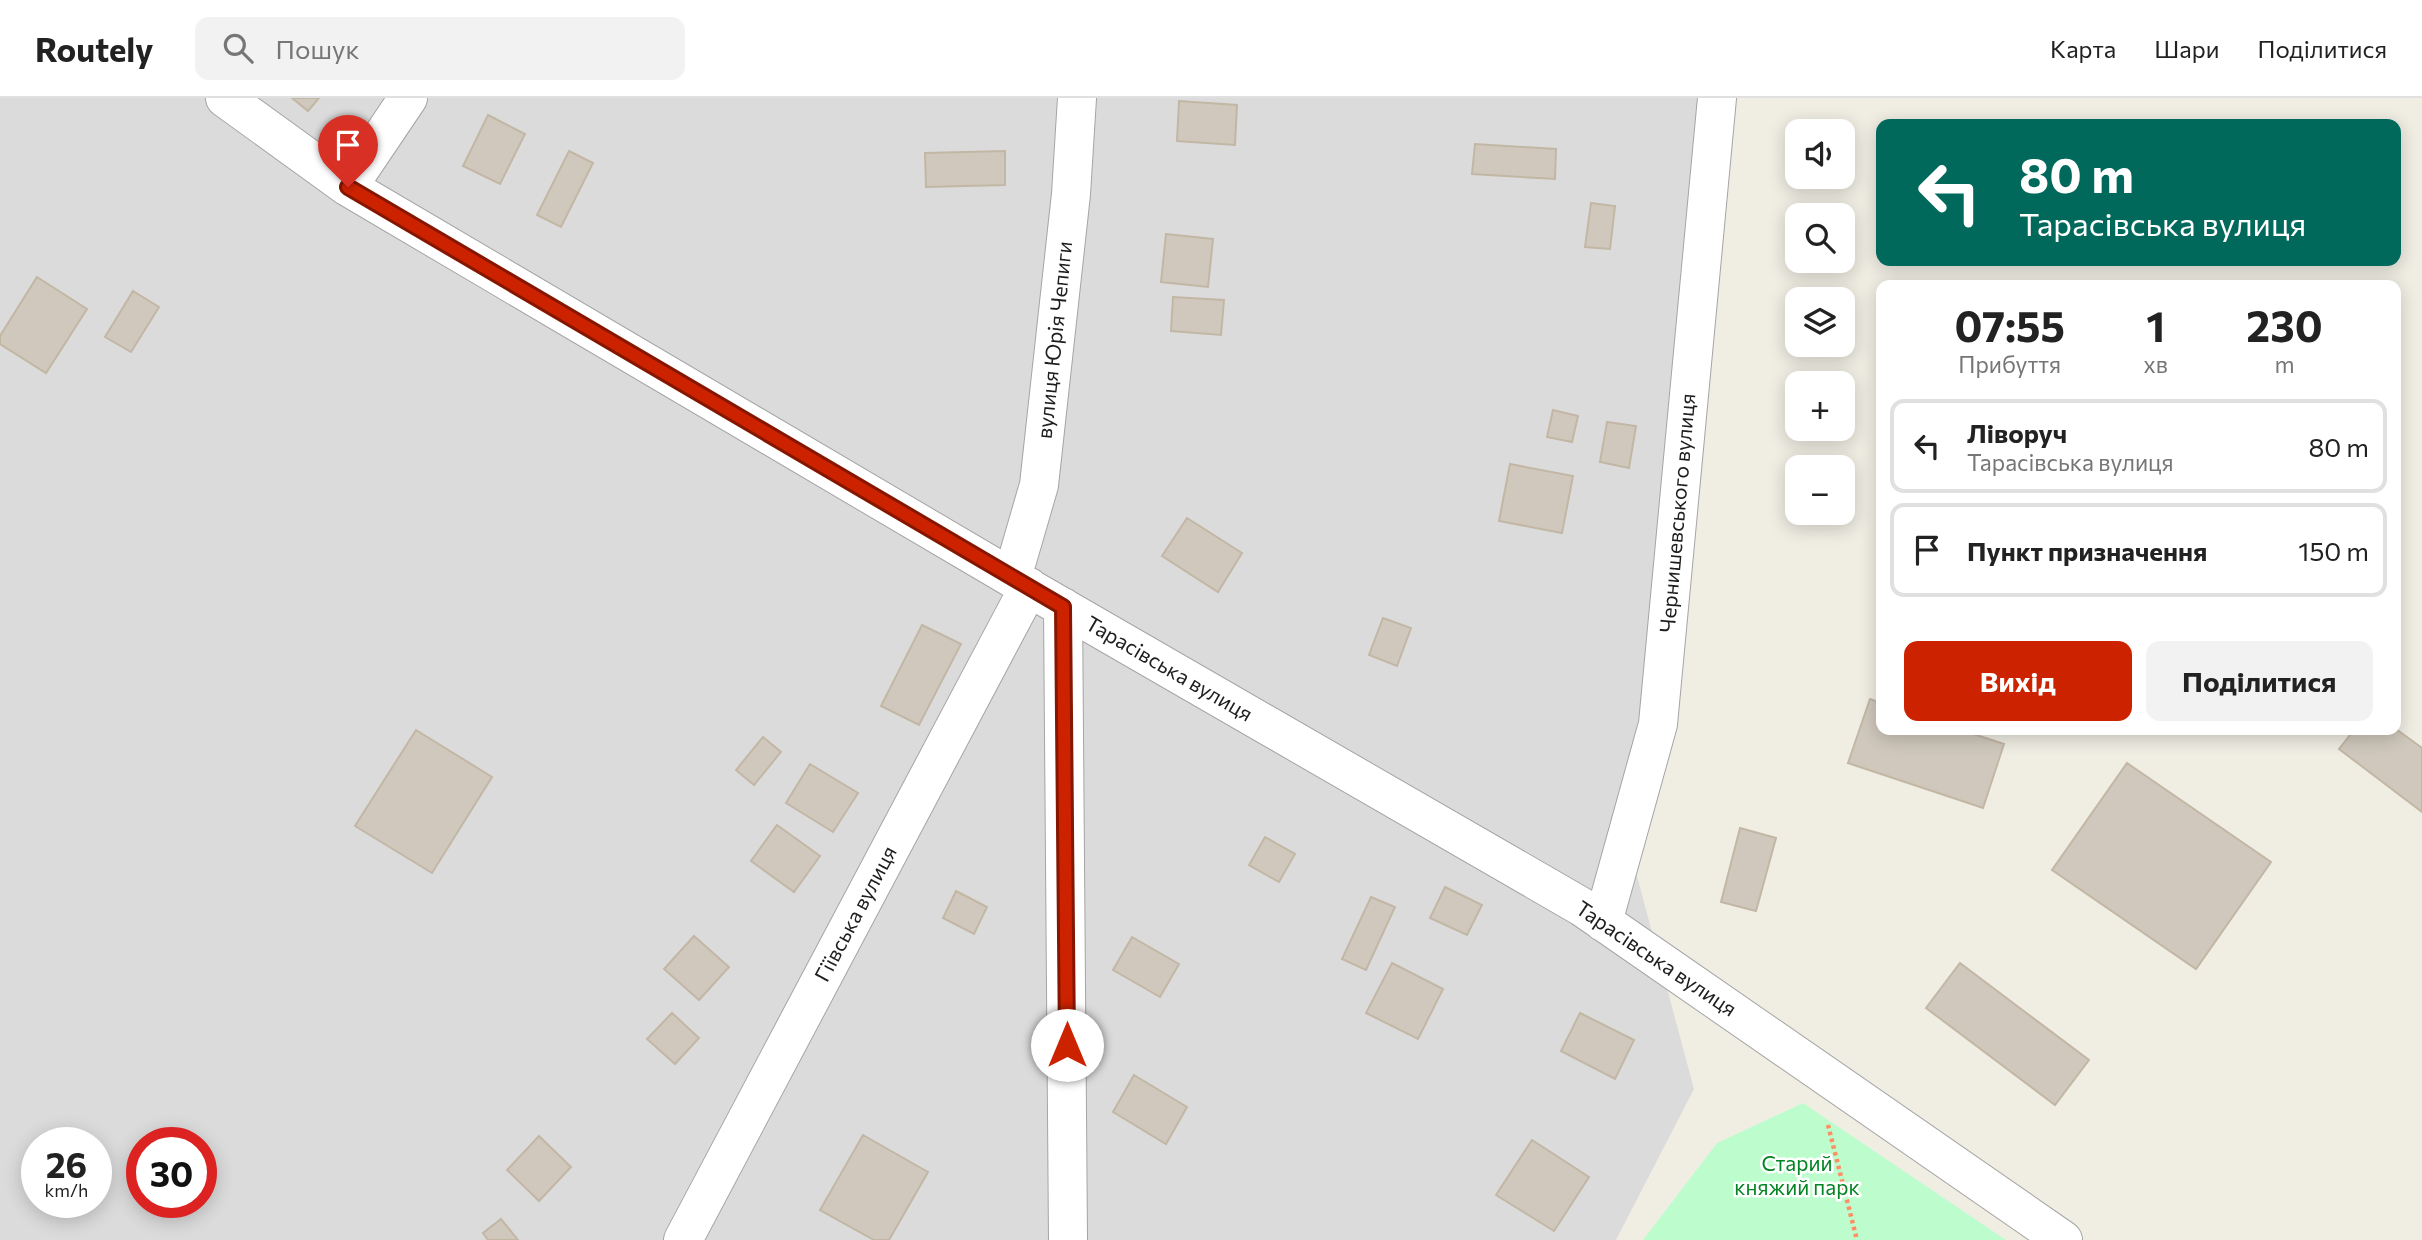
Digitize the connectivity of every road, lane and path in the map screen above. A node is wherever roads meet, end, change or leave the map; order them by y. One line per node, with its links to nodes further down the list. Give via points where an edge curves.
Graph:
1 (225, 98): 5 (street, Тарасівська вулиця)
2 (408, 98): 5 (street)
3 (1077, 98): 6 (street, вулиця Юрія Чепиги, via 1039,485)
4 (1717, 98): 8 (street, Чернишевського вулиця, via 1658,724)
5 (348, 187): 6 (street, Тарасівська вулиця)
6 (1020, 582): 7 (street, Тарасівська вулиця); 10 (street, Гіївська вулиця)
7 (1063, 607): 8 (street, Тарасівська вулиця); 11 (street)
8 (1603, 922): 13 (street, Тарасівська вулиця)
9 (1828, 1122): 12 (path)
10 (683, 1240)
11 (1068, 1240)
12 (1857, 1240)
13 (2063, 1240)

